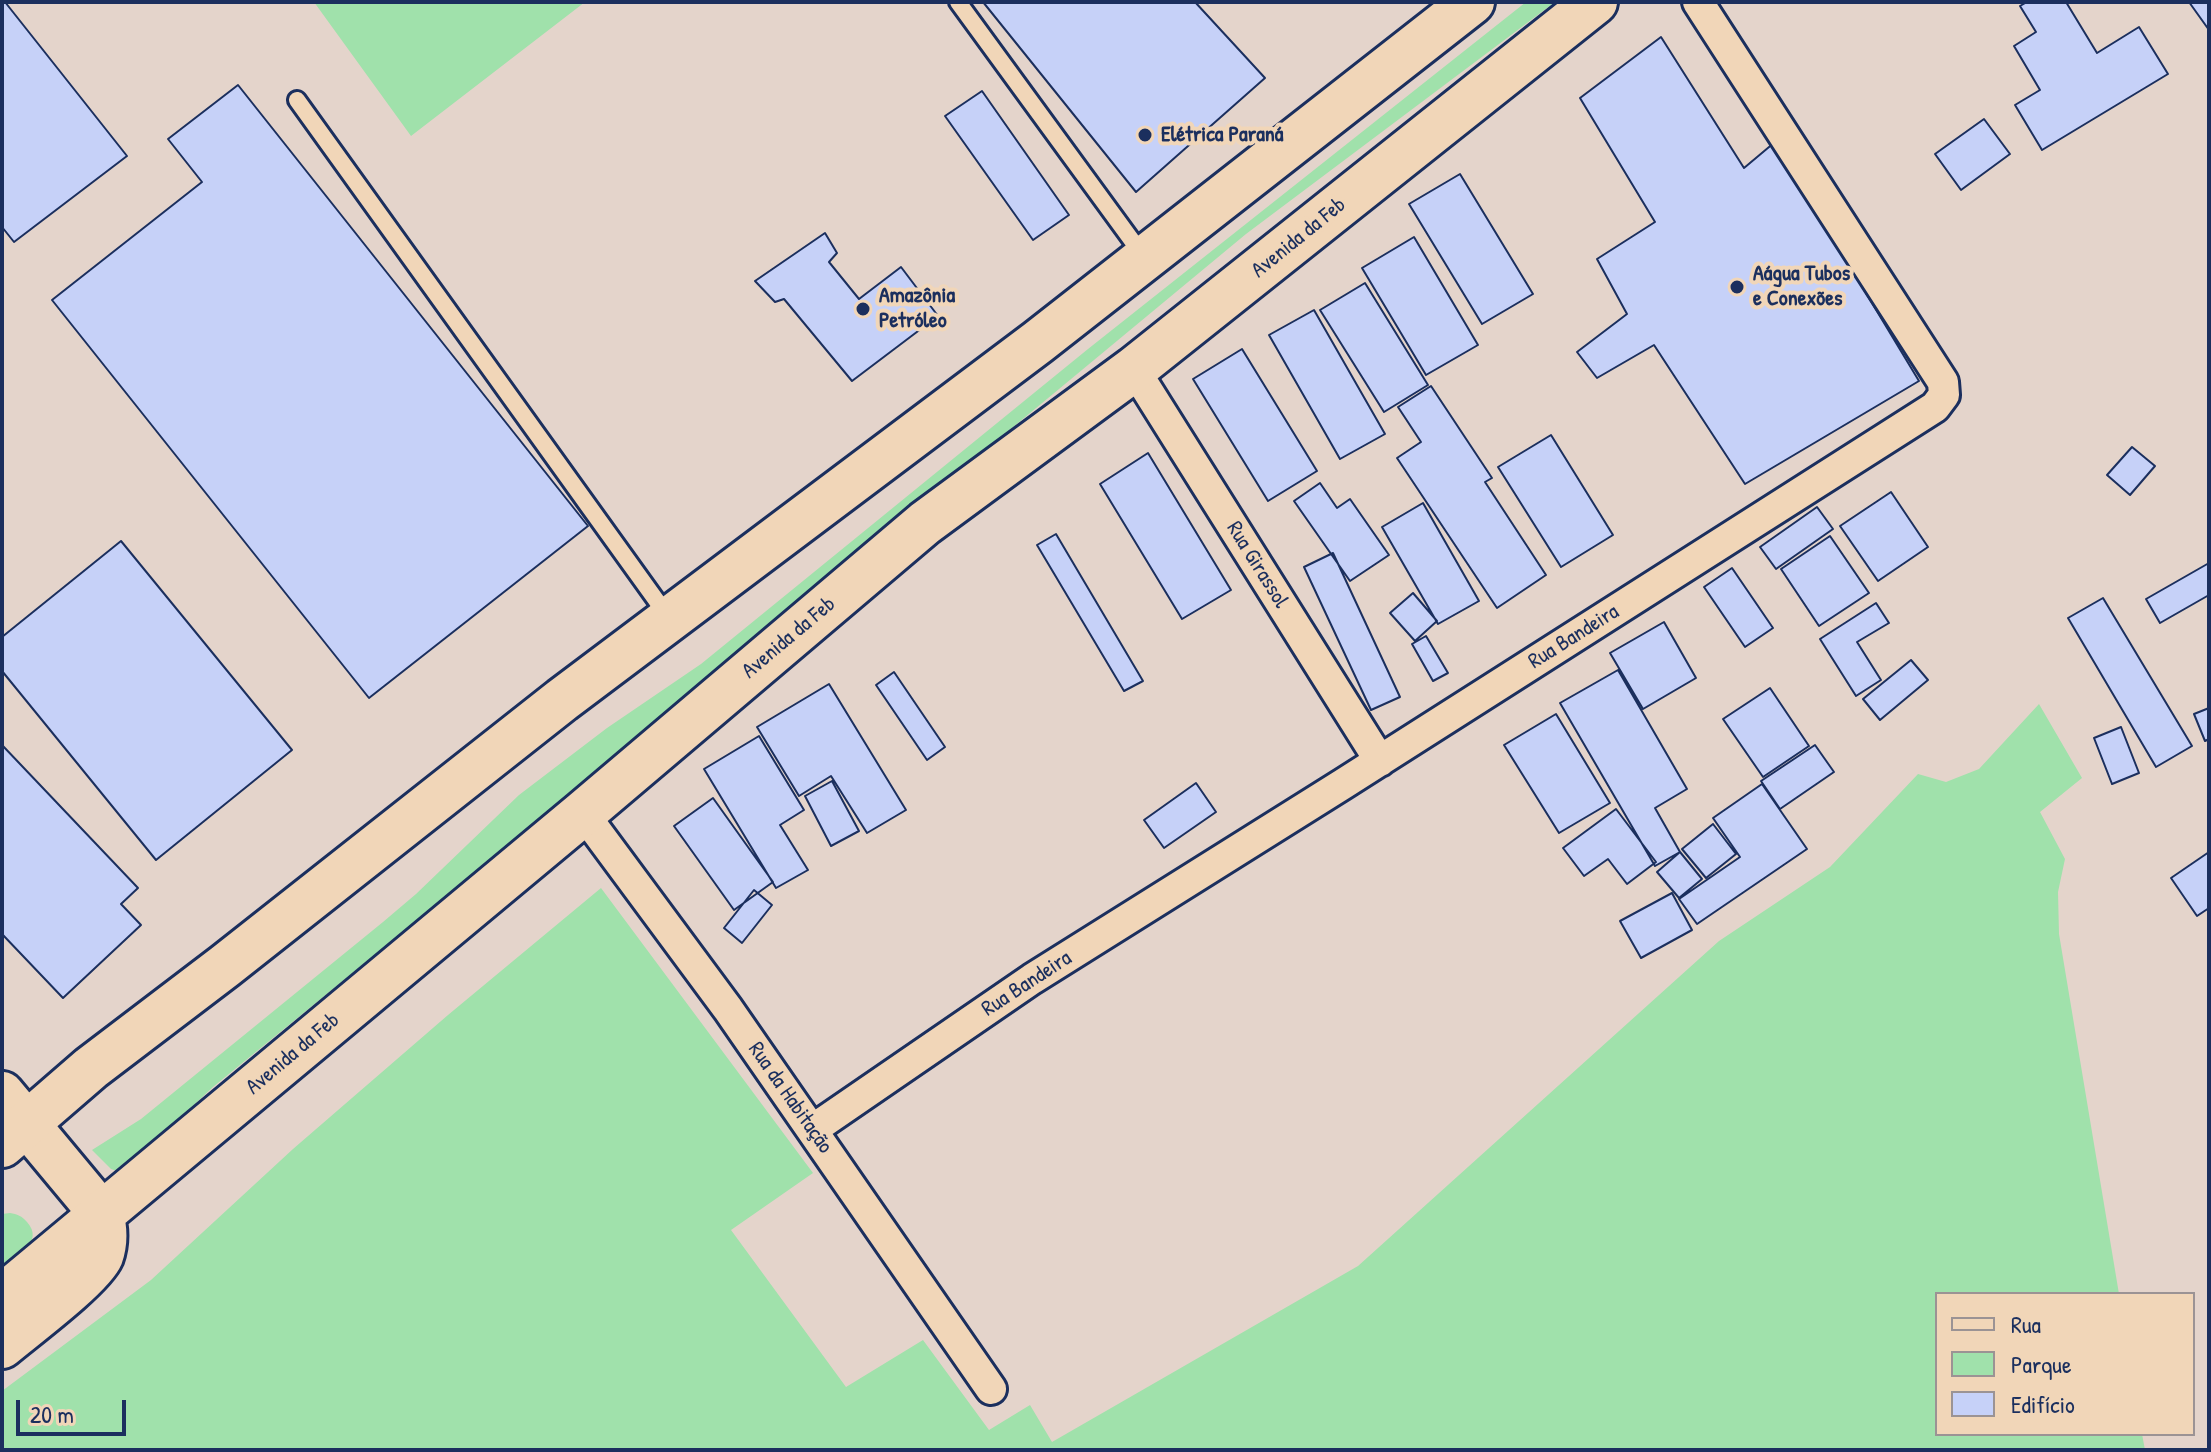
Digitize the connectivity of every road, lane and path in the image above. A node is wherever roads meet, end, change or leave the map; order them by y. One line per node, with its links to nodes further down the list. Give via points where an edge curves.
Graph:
1 (958, 2): 6 (lane)
2 (1472, 2): 6 (main road)
3 (1595, 2): 7 (main road, Avenida da Feb)
4 (1698, 2): 9 (street, Rua Bandeira, via 1943,382 1944,395 1935,407)
5 (297, 100): 8 (lane)
6 (1144, 258): 8 (main road)
7 (1134, 369): 9 (street, Rua Girassol); 10 (main road, Avenida da Feb, via 925,523)
8 (669, 619): 11 (main road, via 225,966 91,1068)
9 (1380, 761): 12 (street, Rua Bandeira, via 1032,979)
10 (583, 813): 12 (street, Rua da Habitação); 13 (main road, Avenida da Feb)
11 (10, 1121): 13 (main road)
12 (812, 1130): 16 (street, Rua da Habitação)
13 (101, 1213): 14 (main road, Avenida da Feb); 15 (main road, via 105,1235 100,1258)
14 (2, 1297)
15 (2, 1346)
16 (991, 1389)

